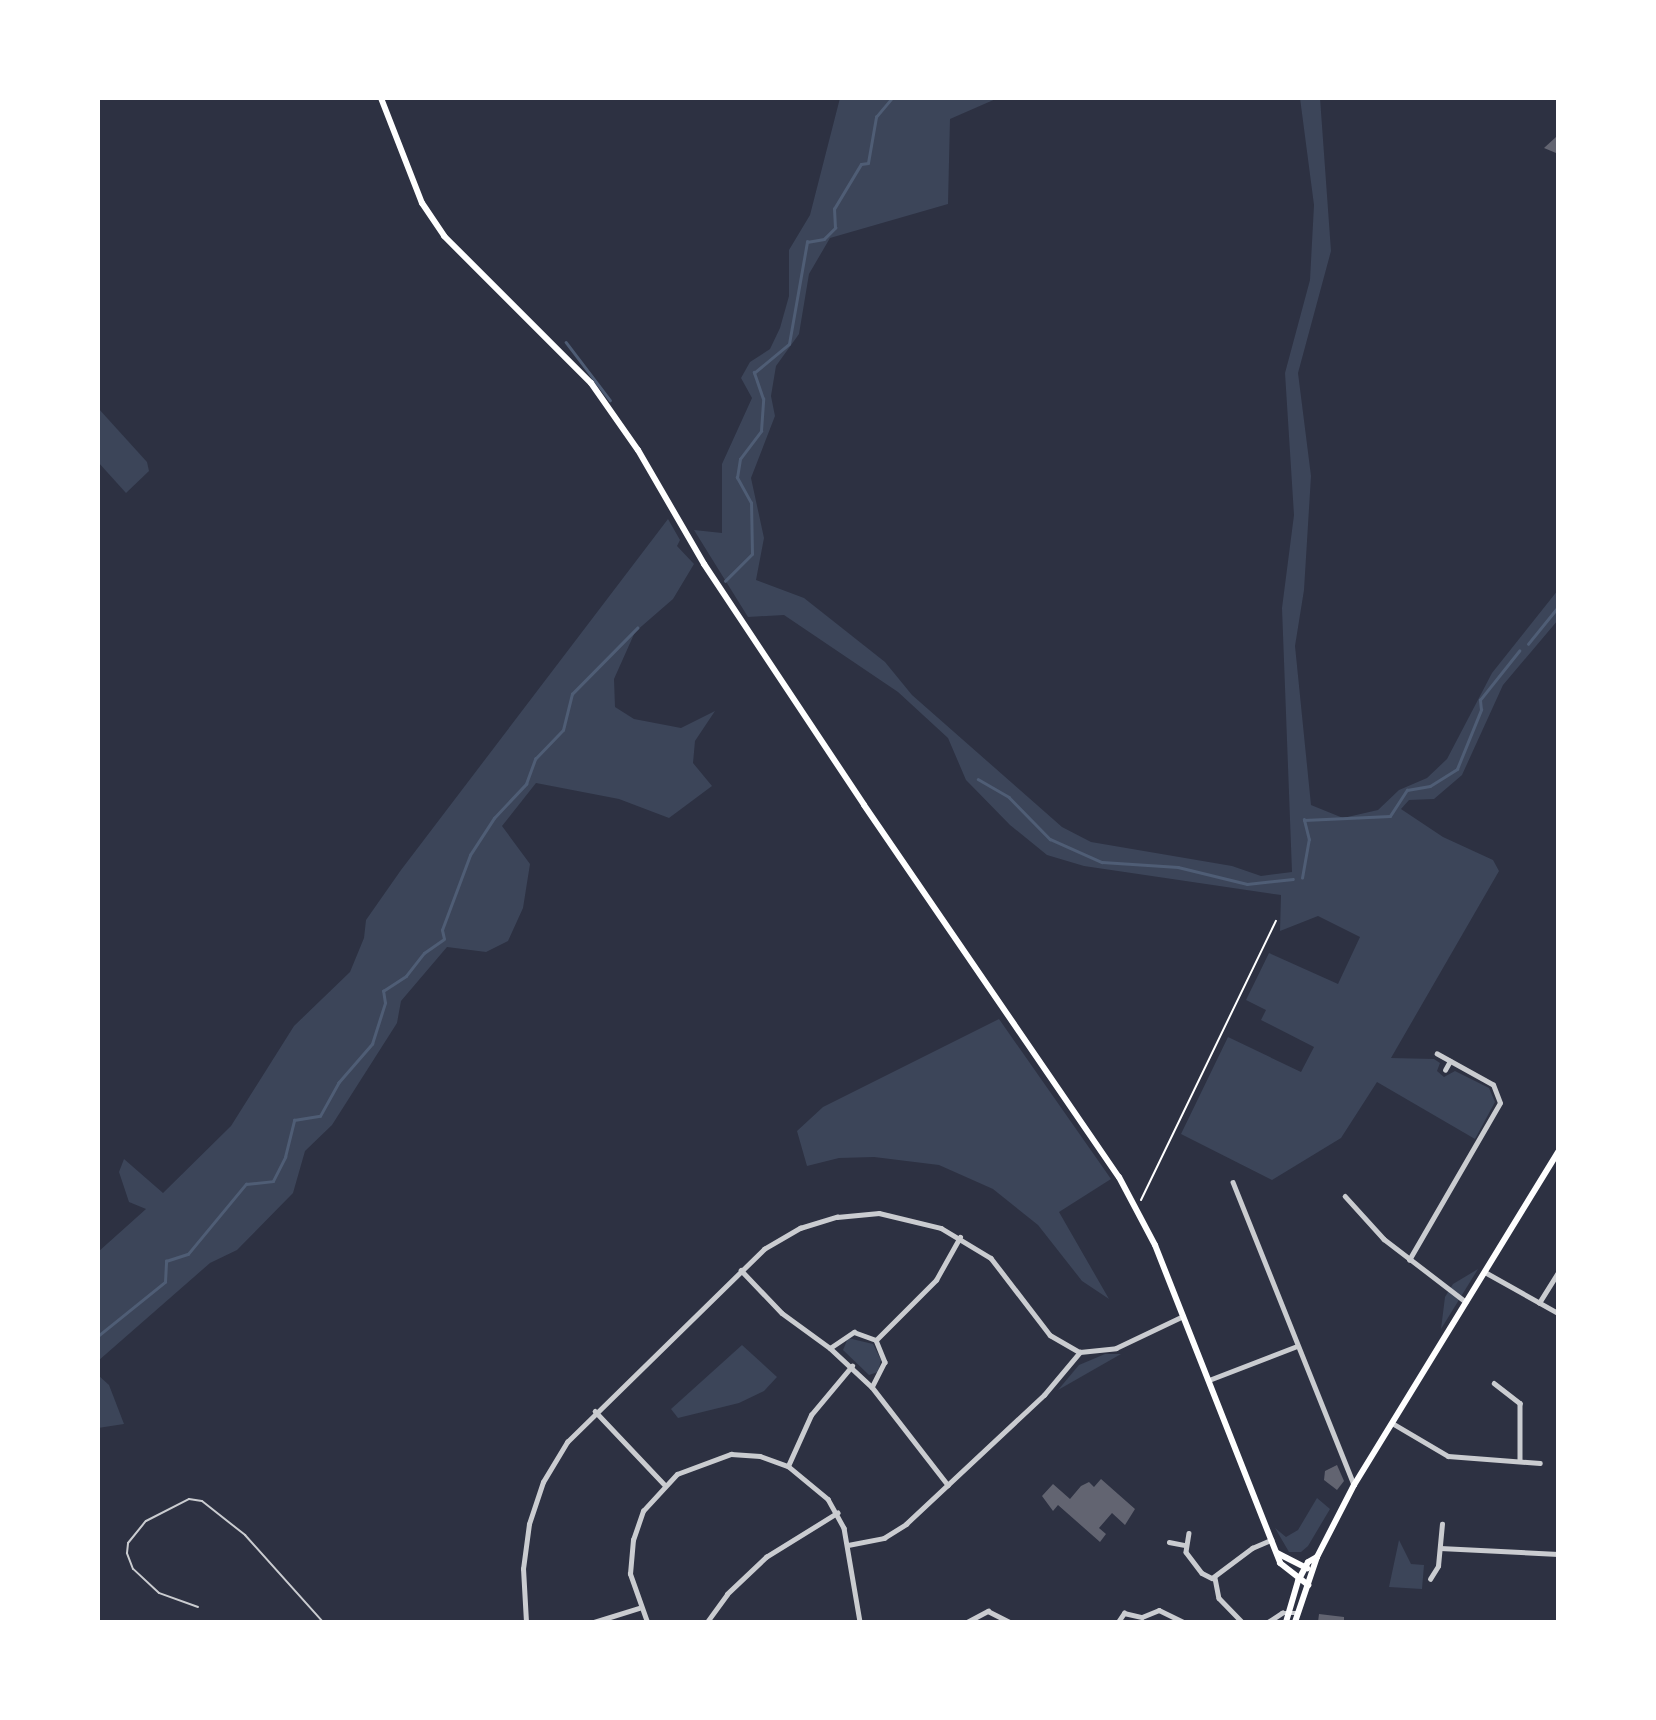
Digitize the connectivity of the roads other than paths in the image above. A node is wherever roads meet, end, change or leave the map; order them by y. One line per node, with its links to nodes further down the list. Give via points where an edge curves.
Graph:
1 (381, 98): 16 (main road, via 422,203 444,236 591,383 638,450 704,564 1138,1207)
2 (1437, 1054): 3 (street)
3 (1450, 1061): 4 (street); 9 (street, via 1493,1085 1500,1103)
4 (1445, 1070)
5 (1558, 1152): 11 (main road)
6 (1233, 1182): 18 (street)
7 (1345, 1196): 9 (street)
8 (960, 1237): 10 (street, via 919,1220 859,1213 781,1237); 17 (street, via 936,1280); 20 (street, via 1001,1268 1050,1335)
9 (1409, 1260): 13 (street)
10 (741, 1270): 19 (street, via 782,1313); 25 (street)
11 (1485, 1272): 13 (main road); 14 (street)
12 (1558, 1272): 14 (street)
13 (1466, 1302): 26 (main road)
14 (1539, 1303): 15 (street)
15 (1558, 1313)
16 (1184, 1315): 20 (street, via 1116,1348); 22 (main road)
17 (876, 1340): 19 (street, via 854,1332); 24 (street, via 885,1362)
18 (1297, 1346): 22 (street); 32 (street)
19 (830, 1348): 21 (street)
20 (1080, 1352): 31 (street, via 1044,1395)
21 (852, 1366): 24 (street); 29 (street, via 811,1415)
22 (1209, 1380): 36 (main road)
23 (1494, 1383): 27 (street, via 1520,1403)
24 (872, 1387): 31 (street)
25 (595, 1411): 30 (street); 55 (street, via 554,1462 535,1505 524,1558)
26 (1392, 1423): 27 (street, via 1441,1454); 32 (main road)
27 (1520, 1461): 28 (street)
28 (1540, 1463)
29 (788, 1466): 30 (street, via 760,1456 731,1454 692,1465); 33 (street, via 819,1488)
30 (664, 1484): 51 (street, via 643,1511 632,1540 629,1574)
31 (948, 1485): 38 (street, via 894,1532)
32 (1354, 1485): 43 (main road)
33 (837, 1513): 38 (street); 58 (street, via 766,1557 727,1594)
34 (1442, 1524): 40 (street)
35 (1189, 1533): 39 (street)
36 (1271, 1540): 41 (main road); 46 (street, via 1244,1553)
37 (1169, 1542): 39 (street)
38 (848, 1545): 59 (street)
39 (1185, 1545): 46 (street, via 1202,1573)
40 (1440, 1548): 42 (street); 47 (street, via 1436,1573)
41 (1277, 1553): 44 (main road); 48 (main road, via 1282,1567)
42 (1558, 1554)
43 (1317, 1557): 44 (main road); 45 (main road)
44 (1306, 1567): 45 (main road); 48 (main road)
45 (1315, 1571): 49 (main road)
46 (1215, 1578): 64 (street, via 1219,1598)
47 (1430, 1579)
48 (1298, 1581): 49 (main road); 52 (main road)
49 (1308, 1585): 53 (main road)
50 (198, 1607): 54 (lane, via 159,1593 133,1569 127,1553 128,1543 146,1521 189,1499 202,1501 245,1535)
51 (639, 1608): 56 (street); 57 (street)
52 (1288, 1612): 53 (street); 65 (street); 66 (main road)
53 (1298, 1613): 67 (main road)
54 (323, 1622)
55 (526, 1622)
56 (594, 1622)
57 (647, 1622)
58 (707, 1622)
59 (860, 1622)
60 (967, 1622): 61 (street, via 988,1611)
61 (1010, 1622)
62 (1118, 1622): 63 (street, via 1124,1613 1142,1617 1158,1610)
63 (1184, 1622)
64 (1242, 1622)
65 (1268, 1622)
66 (1286, 1622)
67 (1295, 1622)

